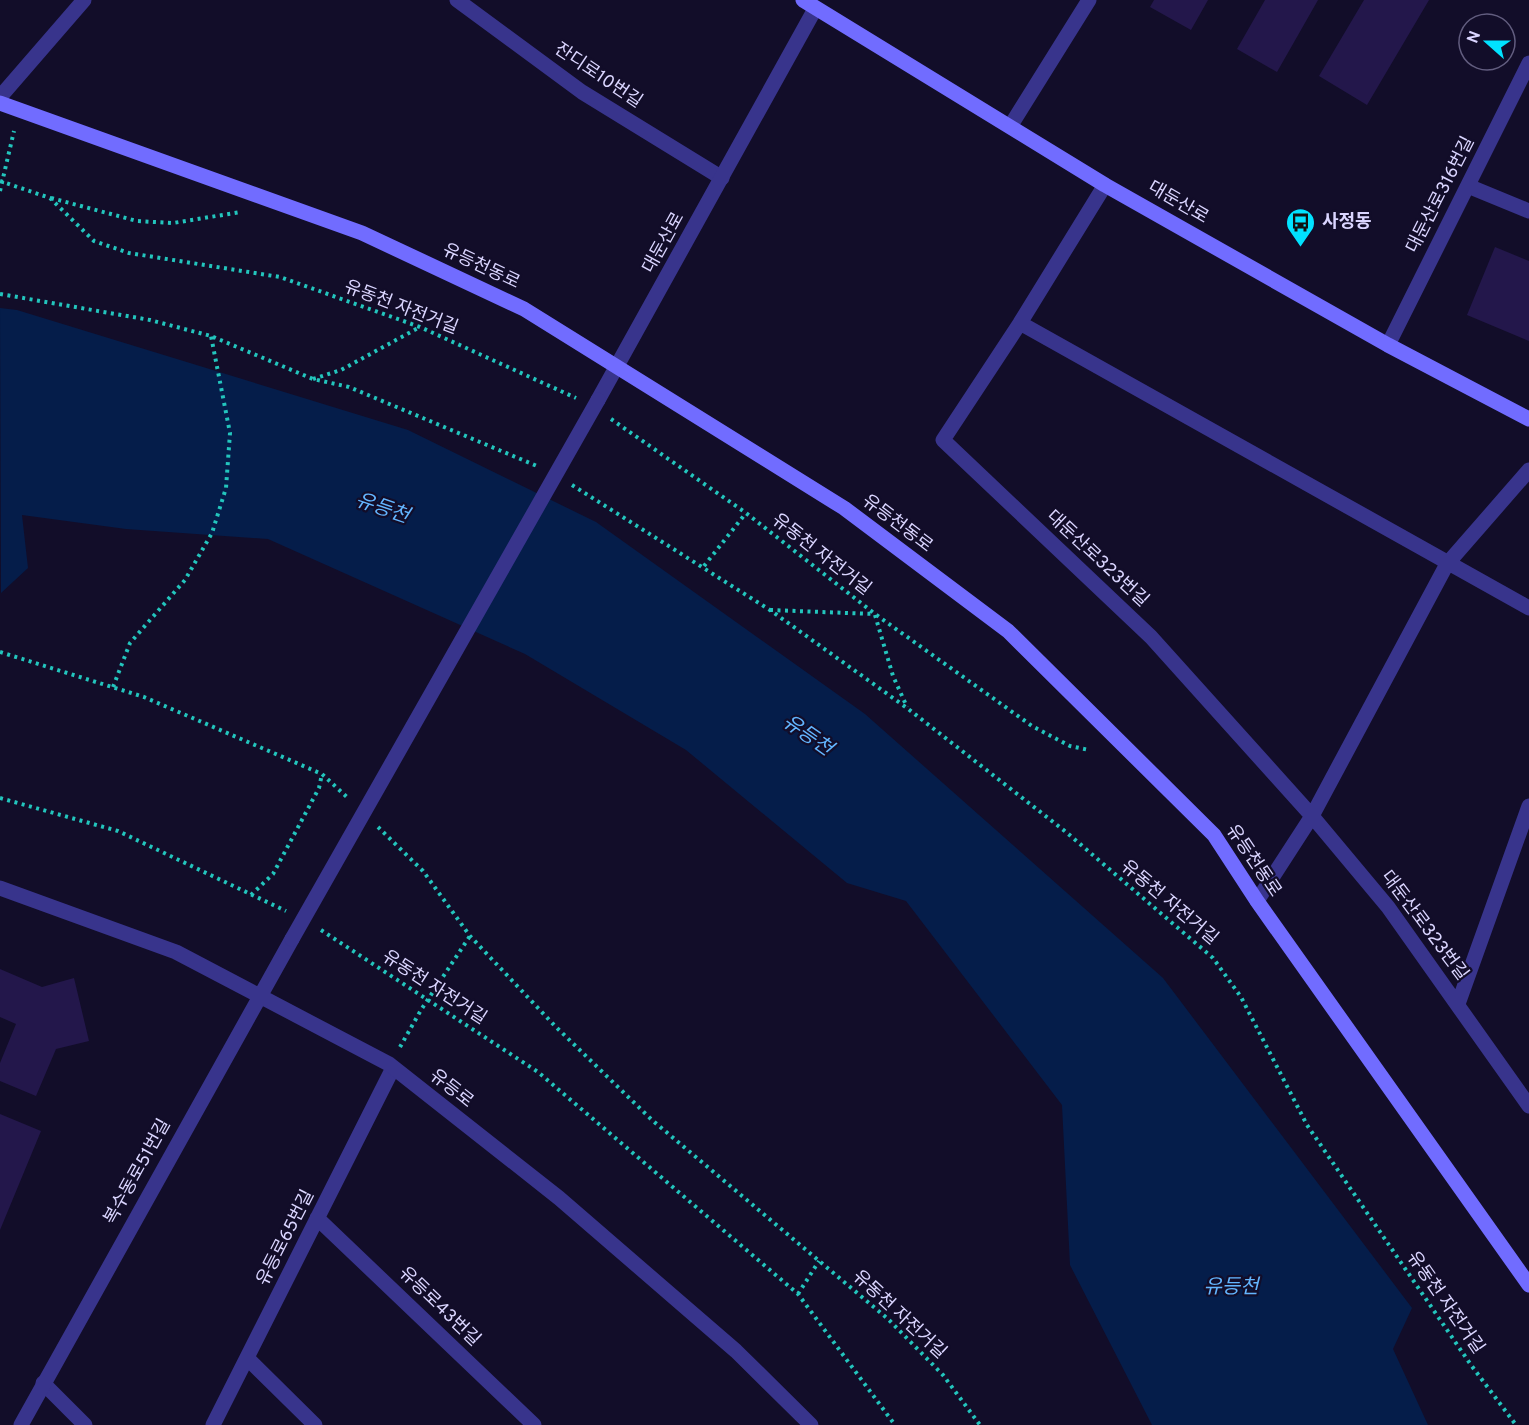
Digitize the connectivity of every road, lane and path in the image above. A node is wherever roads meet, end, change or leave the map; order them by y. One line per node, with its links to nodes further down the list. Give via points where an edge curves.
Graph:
1 (84, 0): 6 (street)
2 (457, 0): 10 (street, 잔디로10번길, via 582,92)
3 (1089, 0): 8 (street)
4 (809, 4): 8 (main road, 대둔산로); 10 (street, 대둔산로)
5 (1529, 63): 13 (street, 대둔산로316번길)
6 (0, 96)
7 (0, 103): 16 (main road, 유등천동로)
8 (1011, 125): 12 (main road, 대둔산로)
9 (14, 131): 11 (path)
10 (722, 178): 23 (street, 대둔산로)
11 (2, 182): 14 (path); 15 (path, 유동천 자전거길)
12 (1106, 185): 19 (street, 대둔산로323번길); 22 (main road, 대둔산로)
13 (1468, 186): 17 (street); 22 (street, 대둔산로316번길)
14 (0, 191)
15 (50, 198): 16 (path, via 137,221 173,223); 20 (path, 유동천 자전거길, via 94,241 129,253 280,277)
16 (277, 203): 23 (main road, 유등천동로, via 362,233 524,309)
17 (1529, 211)
18 (0, 294): 21 (path, via 150,320)
19 (1020, 323): 31 (street); 44 (street, 대둔산로323번길, via 943,440 1151,637)
20 (420, 327): 24 (path, via 341,370); 25 (path, 유동천 자전거길)
21 (211, 336): 24 (path); 37 (path, via 230,433 225,488 212,533 185,580 130,643)
22 (1388, 345): 26 (main road, 대둔산로)
23 (619, 366): 25 (street, 대둔산로); 48 (main road, 유등천동로, via 844,508 1008,631 1214,835)
24 (313, 379): 27 (path, via 350,387)
25 (596, 406): 30 (path, 유동천 자전거길); 52 (street, 대둔산로, bridge)
26 (1529, 419)
27 (540, 467)
28 (1529, 470): 31 (street)
29 (570, 483): 32 (path)
30 (746, 513): 32 (path); 35 (path, 유동천 자전거길)
31 (1447, 564): 33 (street); 44 (street)
32 (704, 566): 34 (path)
33 (1529, 608)
34 (770, 610): 35 (path); 38 (path)
35 (875, 614): 38 (path, 유동천 자전거길); 39 (path, via 1032,726 1070,746)
36 (0, 652): 37 (path)
37 (113, 687): 40 (path)
38 (907, 708): 73 (path, 유동천 자전거길, via 1066,832 1213,958 1241,997 1307,1125)
39 (1089, 750)
40 (322, 774): 42 (path); 47 (path, via 319,788 273,874)
41 (0, 798): 47 (path, via 118,831)
42 (356, 806)
43 (1529, 806): 55 (street, 대둔산로323번길)
44 (1312, 816): 48 (street); 55 (street, 대둔산로323번길, via 1388,907)
45 (373, 822): 51 (path, 유동천 자전거길, via 423,871)
46 (0, 888): 53 (street, 유등로, via 176,952)
47 (251, 895): 49 (path)
48 (1257, 901): 61 (main road, 유등천동로)
49 (290, 913)
50 (319, 928): 54 (path, 유동천 자전거길)
51 (470, 936): 54 (path); 60 (path, 유동천 자전거길, via 652,1120)
52 (292, 939): 53 (street, 복수동로51번길)
53 (259, 995): 57 (street, 유등로); 64 (street, 복수동로51번길)
54 (428, 999): 56 (path); 62 (path, 유동천 자전거길, via 538,1072)
55 (1458, 1004): 58 (street, 대둔산로323번길)
56 (399, 1049)
57 (393, 1068): 59 (street, 유등로65번길); 70 (street, 유등로, via 559,1198 736,1351)
58 (1529, 1106)
59 (317, 1218): 63 (street, 유등로65번길); 69 (street, 유등로43번길)
60 (819, 1261): 62 (path); 72 (path, 유동천 자전거길, via 888,1319 943,1375)
61 (1529, 1285)
62 (798, 1294): 71 (path, 유동천 자전거길)
63 (247, 1358): 67 (street, 유등로65번길); 68 (street)
64 (43, 1383): 65 (street, 복수동로51번길); 66 (street)
65 (21, 1425)
66 (86, 1425)
67 (213, 1425)
68 (315, 1425)
69 (534, 1425)
70 (811, 1425)
71 (895, 1425)
72 (980, 1425)
73 (1516, 1425)

